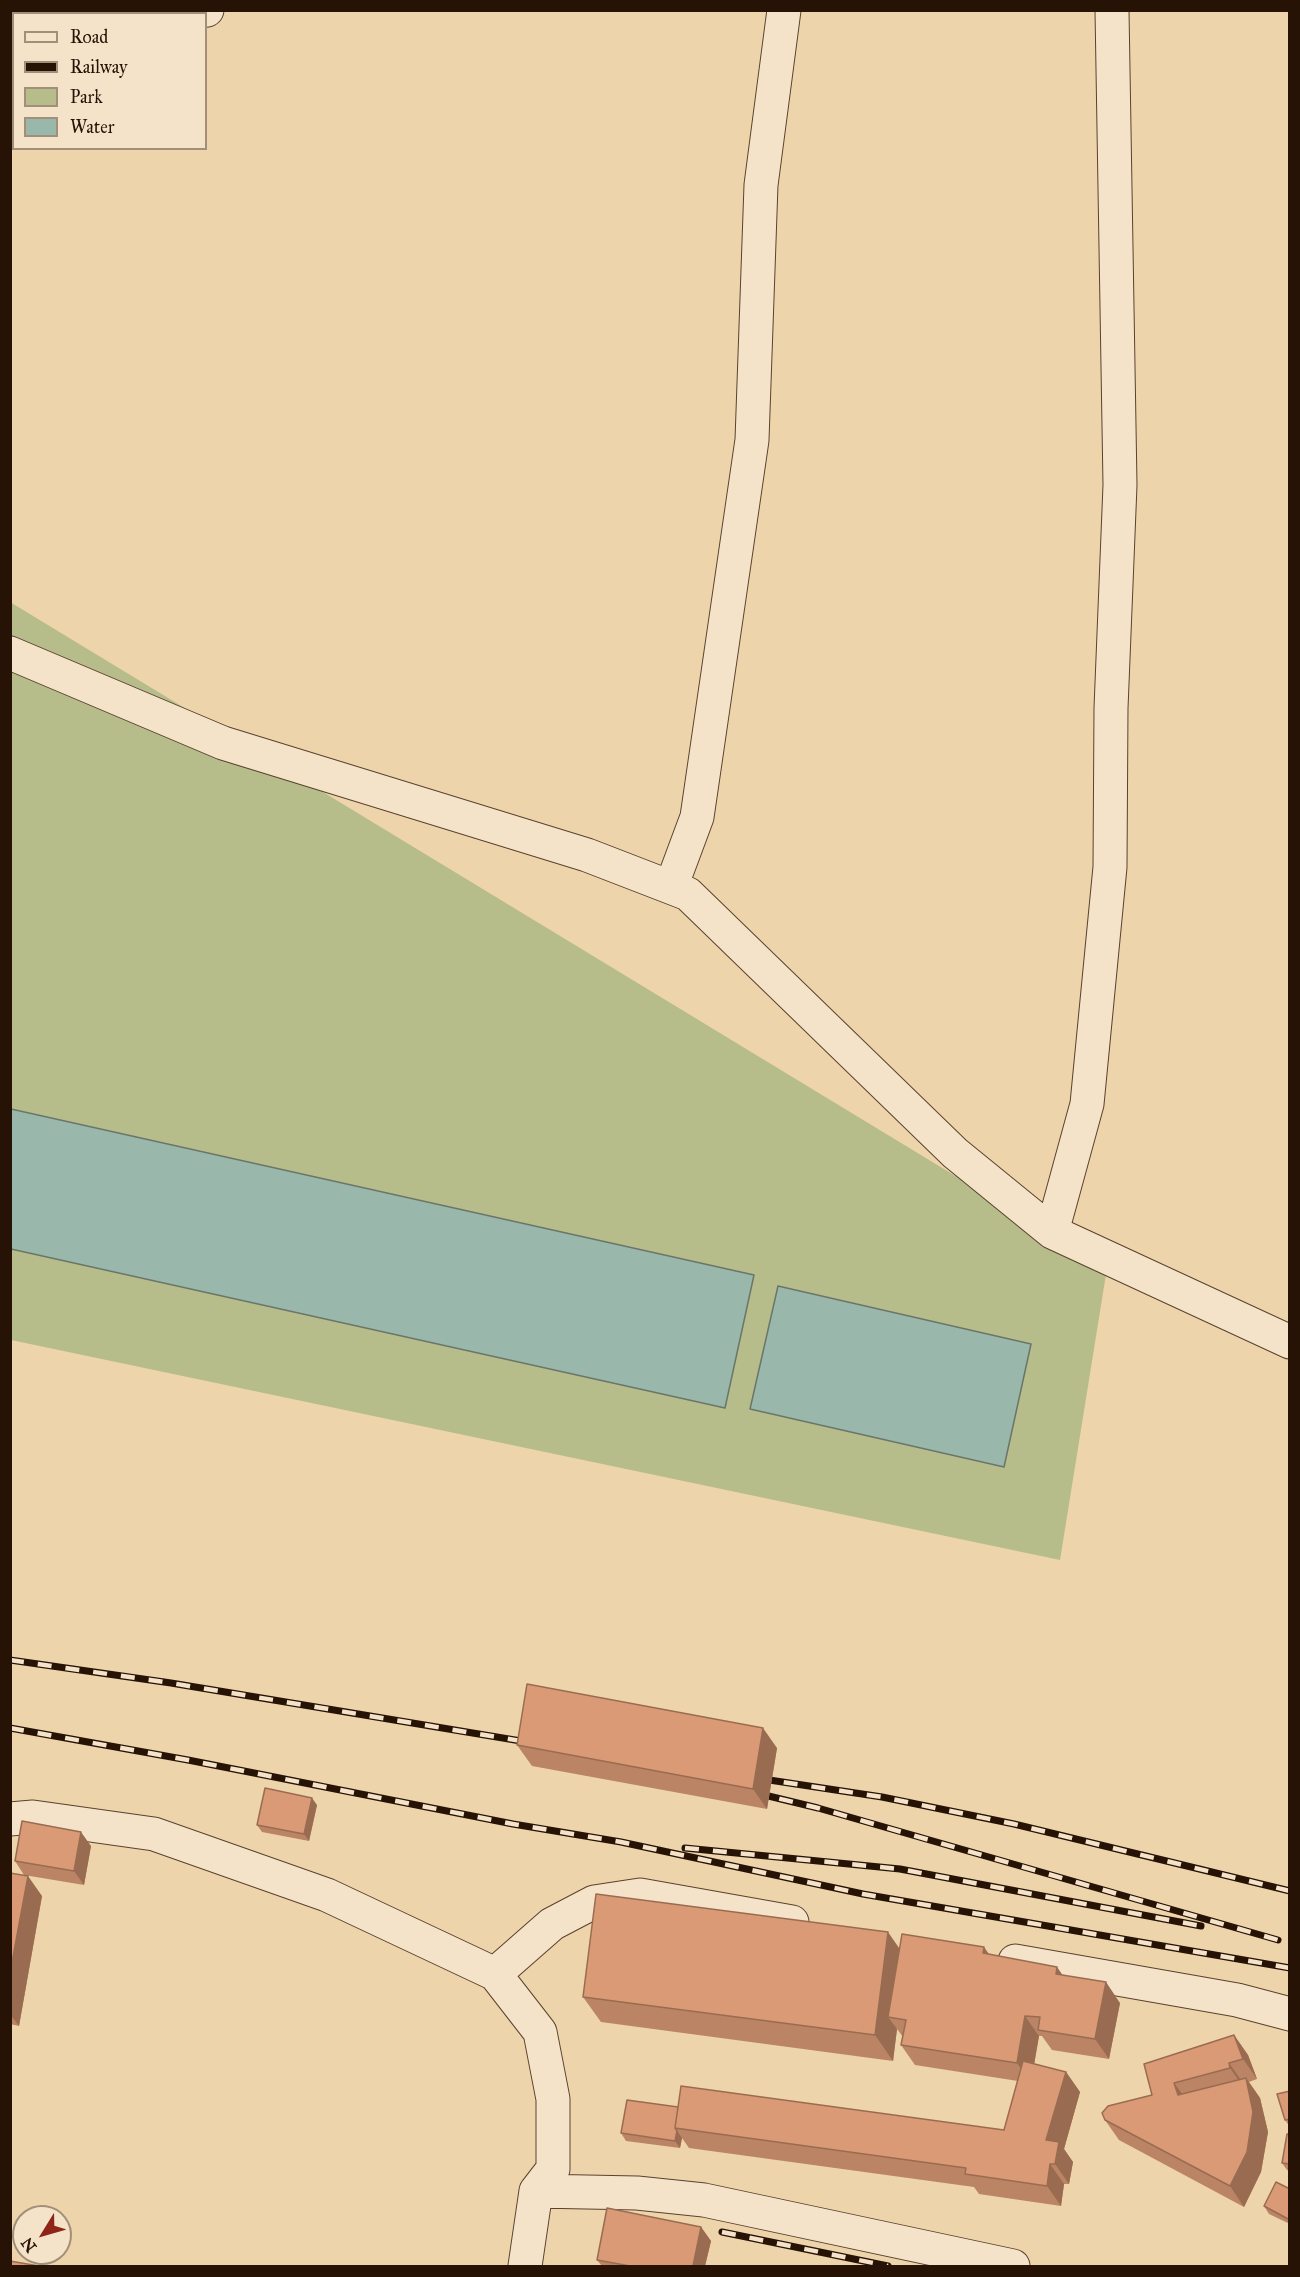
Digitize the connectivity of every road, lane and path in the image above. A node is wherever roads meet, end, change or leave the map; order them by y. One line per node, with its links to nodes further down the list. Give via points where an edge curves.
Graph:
1 (207, 10): 4 (street)
2 (784, 10): 6 (street, via 761,185 752,440 697,817)
3 (1112, 10): 7 (street, via 1120,485 1111,708 1110,867 1087,1104)
4 (190, 12)
5 (10, 653): 6 (street, via 223,743 587,855)
6 (671, 887): 7 (street, via 688,894 955,1153)
7 (1052, 1232): 8 (street)
8 (1290, 1342)
9 (10, 1819): 12 (street, via 33,1817 154,1834 327,1895)
10 (816, 1926): 12 (street, via 640,1895 594,1902 552,1924)
11 (991, 1957): 13 (street, via 1237,2000)
12 (495, 1974): 14 (street, via 540,2032 553,2099 553,2169)
13 (1290, 2014)
14 (536, 2191): 15 (street); 16 (street, via 637,2193 704,2200)
15 (525, 2266)
16 (1013, 2266)

